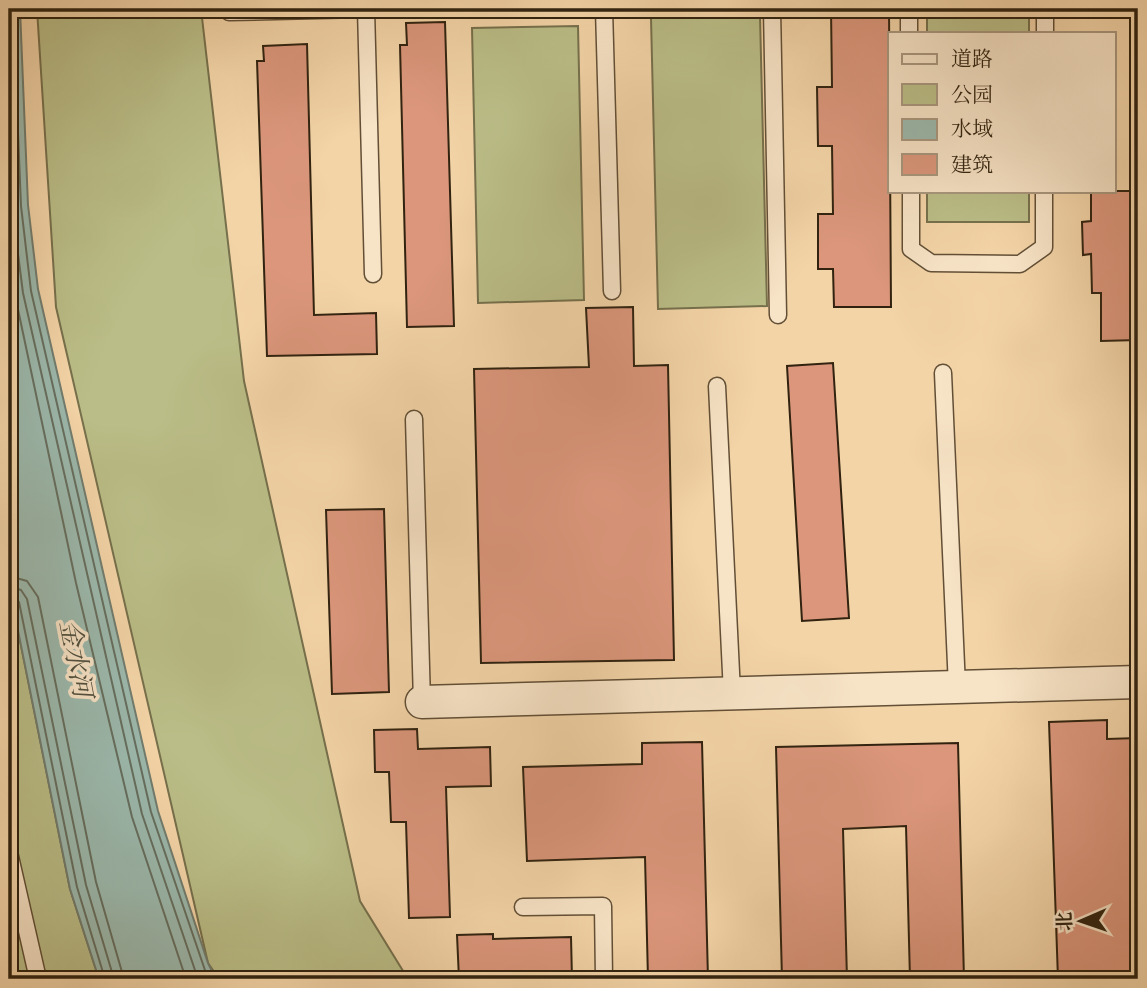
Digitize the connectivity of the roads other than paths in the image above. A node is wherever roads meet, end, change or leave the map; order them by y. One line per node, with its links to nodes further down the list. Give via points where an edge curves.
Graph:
1 (335, 9): 2 (lane); 7 (lane)
2 (364, 9): 12 (lane)
3 (604, 9): 13 (lane)
4 (772, 9): 14 (lane)
5 (909, 9): 8 (lane)
6 (1045, 9): 9 (lane)
7 (229, 12)
8 (909, 32)
9 (1045, 32)
10 (911, 192): 11 (lane, via 911,249 931,263 1020,264 1044,247)
11 (1044, 192)
12 (373, 274)
13 (612, 291)
14 (778, 315)
15 (943, 373): 19 (lane)
16 (717, 386): 20 (lane)
17 (414, 419): 21 (lane)
18 (1138, 682): 19 (street)
19 (957, 687): 20 (street)
20 (732, 693): 21 (street)
21 (422, 702)
22 (9, 852): 24 (lane)
23 (523, 907): 25 (lane, via 603,906)
24 (38, 979)
25 (604, 979)

